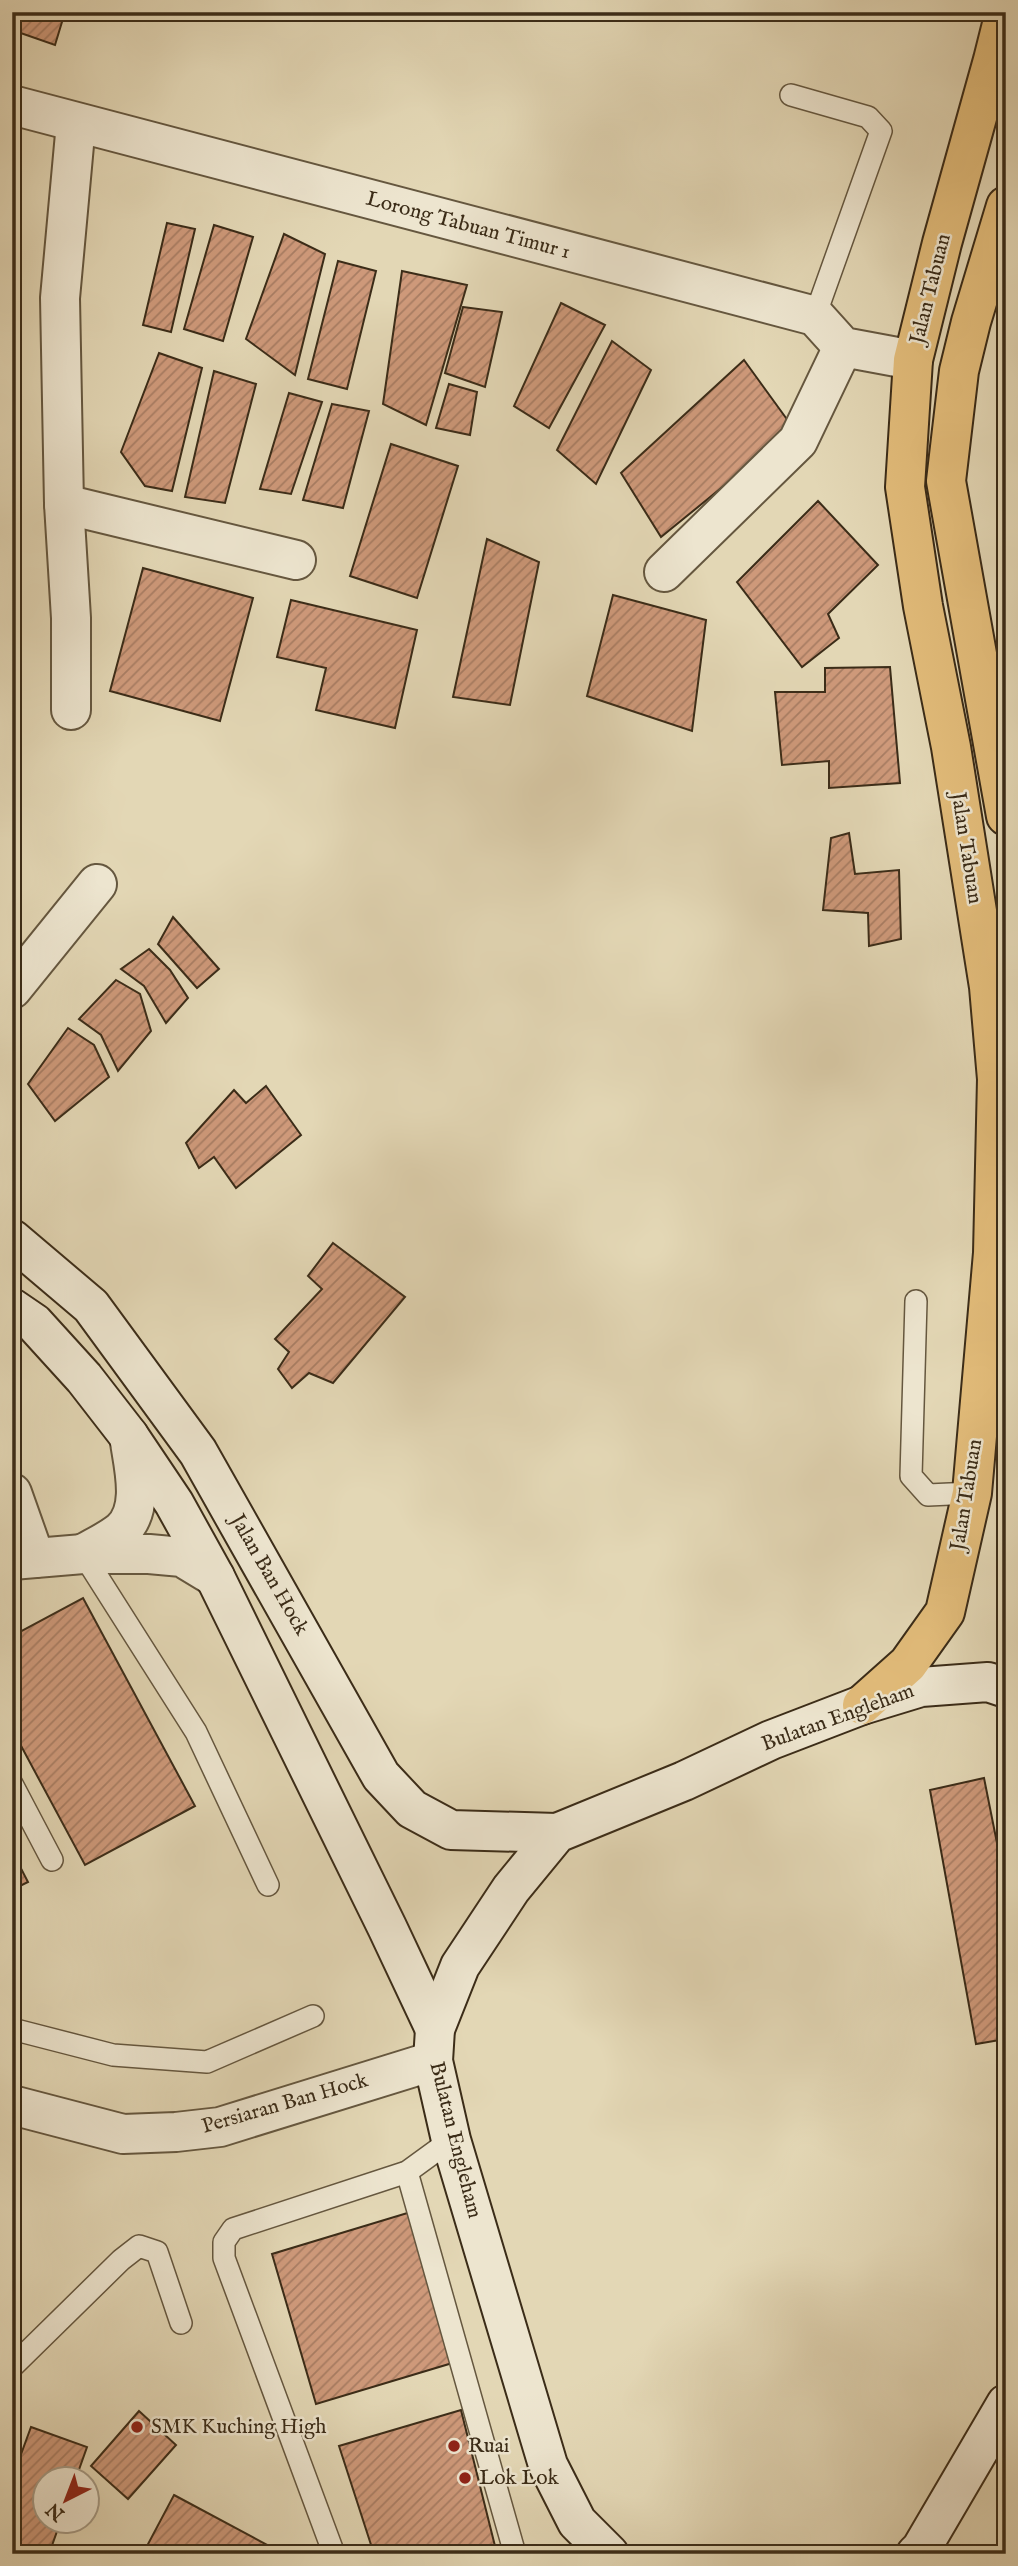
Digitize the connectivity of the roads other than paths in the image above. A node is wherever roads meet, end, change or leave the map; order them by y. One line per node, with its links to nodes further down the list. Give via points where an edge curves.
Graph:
1 (1005, 12): 8 (main road, Jalan Tabuan)
2 (791, 95): 6 (lane, via 868,117 881,131)
3 (12, 105): 4 (main road, Lorong Tabuan Timur 1)
4 (76, 123): 6 (main road, Lorong Tabuan Timur 1); 9 (main road, via 60,298)
5 (1006, 206): 13 (main road, Jalan Tabuan, via 959,371 946,481)
6 (815, 316): 7 (main road)
7 (843, 347): 8 (main road); 11 (main road, via 798,441)
8 (913, 360): 21 (main road, Jalan Tabuan, via 905,487 989,987 997,1079 993,1253)
9 (64, 504): 10 (main road); 12 (main road)
10 (296, 560)
11 (664, 572)
12 (71, 710)
13 (1006, 816)
14 (97, 884): 15 (main road)
15 (12, 989)
16 (12, 1240): 28 (main road, Jalan Ban Hock, via 91,1306 198,1452 381,1776 412,1809 451,1830)
17 (916, 1301): 21 (lane, via 911,1476 928,1495)
18 (12, 1308): 19 (main road, via 33,1323 84,1378)
19 (129, 1436): 22 (main road, via 136,1488 133,1510 122,1530); 24 (main road, via 174,1503)
20 (12, 1493): 23 (main road)
21 (972, 1493): 26 (main road, Jalan Tabuan, via 945,1612 908,1664)
22 (83, 1555): 23 (main road); 24 (main road, via 182,1557); 30 (lane, via 196,1732)
23 (24, 1559)
24 (215, 1577): 33 (main road, via 387,1927)
25 (1006, 1688): 26 (main road, Bulatan Engleham, via 988,1682 921,1687)
26 (862, 1705): 28 (main road, Bulatan Engleham)
27 (12, 1784): 29 (lane)
28 (557, 1833): 33 (main road, Bulatan Engleham, via 511,1889 460,1966)
29 (52, 1860)
30 (268, 1885)
31 (313, 2016): 32 (lane, via 207,2062 113,2055)
32 (12, 2029)
33 (434, 2045): 34 (main road, Persiaran Ban Hock, via 220,2127 122,2134); 35 (main road, Bulatan Engleham)
34 (12, 2105)
35 (451, 2140): 36 (lane); 40 (main road, Bulatan Engleham, via 548,2466 577,2522)
36 (407, 2172): 42 (lane, via 233,2229 224,2242 225,2258); 43 (lane)
37 (181, 2323): 38 (lane, via 157,2252 139,2246)
38 (12, 2367)
39 (1006, 2404): 41 (main road)
40 (606, 2553)
41 (920, 2553)
42 (334, 2554)
43 (515, 2554)

